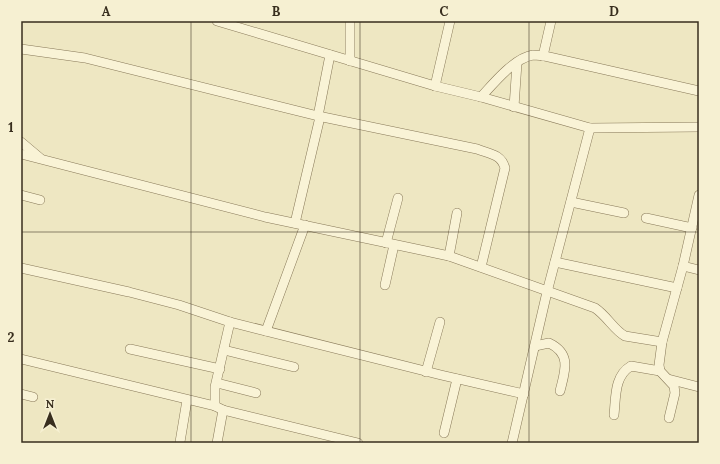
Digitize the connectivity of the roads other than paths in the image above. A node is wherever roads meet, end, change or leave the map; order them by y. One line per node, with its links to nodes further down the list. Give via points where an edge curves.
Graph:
1 (217, 21): 6 (street)
2 (350, 21): 8 (street)
3 (450, 21): 10 (street)
4 (551, 21): 7 (street)
5 (21, 49): 14 (street, via 85,58)
6 (330, 55): 8 (street); 14 (street)
7 (543, 56): 9 (street, via 533,55); 11 (street)
8 (350, 61): 10 (street)
9 (517, 63): 12 (street); 13 (street)
10 (435, 86): 12 (street)
11 (699, 91)
12 (481, 97): 13 (street)
13 (514, 107): 16 (street)
14 (319, 116): 28 (street); 35 (street, via 477,149 503,160 505,168)
15 (699, 127): 16 (street)
16 (590, 128): 24 (street)
17 (21, 142): 19 (street)
18 (21, 154): 19 (street)
19 (42, 159): 28 (street)
20 (21, 195): 23 (street)
21 (699, 195): 30 (street)
22 (398, 198): 31 (street)
23 (40, 200)
24 (571, 202): 26 (street); 33 (street)
25 (457, 213): 32 (street)
26 (624, 213)
27 (646, 218): 30 (street)
28 (295, 223): 29 (street)
29 (305, 225): 31 (street); 43 (street)
30 (693, 234): 34 (street)
31 (390, 244): 32 (street); 38 (street)
32 (449, 256): 35 (street)
33 (555, 262): 39 (street); 40 (street)
34 (683, 266): 37 (street); 39 (street)
35 (481, 267): 40 (street)
36 (21, 268): 41 (street, via 179,305)
37 (699, 270)
38 (385, 285)
39 (677, 288): 44 (street)
40 (547, 292): 44 (street, via 595,308 625,336); 45 (street)
41 (230, 322): 43 (street); 47 (street)
42 (440, 322): 52 (street)
43 (266, 331): 52 (street)
44 (662, 342): 51 (street)
45 (535, 346): 57 (street, via 549,343 557,347 564,357 565,368); 60 (street)
46 (130, 349): 50 (street)
47 (224, 350): 49 (street); 50 (street)
48 (21, 359): 62 (street)
49 (294, 367)
50 (220, 369): 55 (street)
51 (660, 371): 54 (street); 64 (street, via 631,366 624,370 617,385)
52 (426, 372): 53 (street)
53 (457, 379): 60 (street); 66 (street)
54 (667, 379): 56 (street); 65 (street, via 674,386 675,393)
55 (216, 383): 58 (street); 63 (street)
56 (699, 387)
57 (560, 391)
58 (256, 392)
59 (21, 394): 61 (street)
60 (524, 394): 70 (street)
61 (33, 397)
62 (187, 400): 63 (street); 67 (street)
63 (219, 408): 68 (street); 69 (street)
64 (614, 415)
65 (669, 418)
66 (444, 433)
67 (180, 442)
68 (217, 443)
69 (358, 443)
70 (512, 443)

